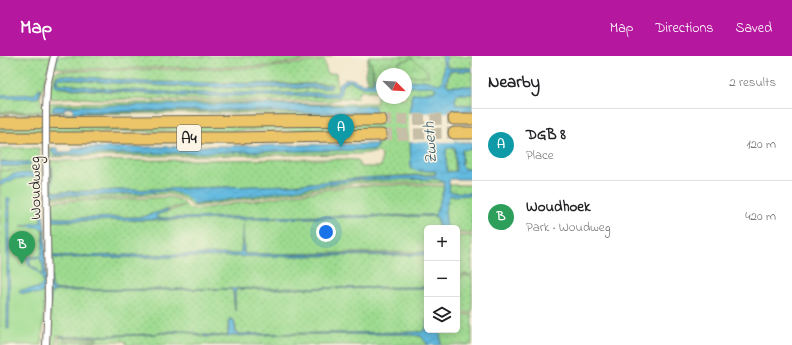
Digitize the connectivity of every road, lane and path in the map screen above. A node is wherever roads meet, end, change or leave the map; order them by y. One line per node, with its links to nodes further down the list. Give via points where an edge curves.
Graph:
1 (54, 56): 12 (street, Woudweg, bridge, via 47,86 46,110)
2 (0, 118): 6 (highway, A4)
3 (454, 119): 4 (highway)
4 (472, 119)
5 (381, 120): 6 (highway, A4)
6 (128, 121): 7 (highway, A4)
7 (0, 123)
8 (454, 133): 9 (highway)
9 (472, 133)
10 (381, 135): 11 (highway, A4)
11 (0, 138)
12 (46, 345)

